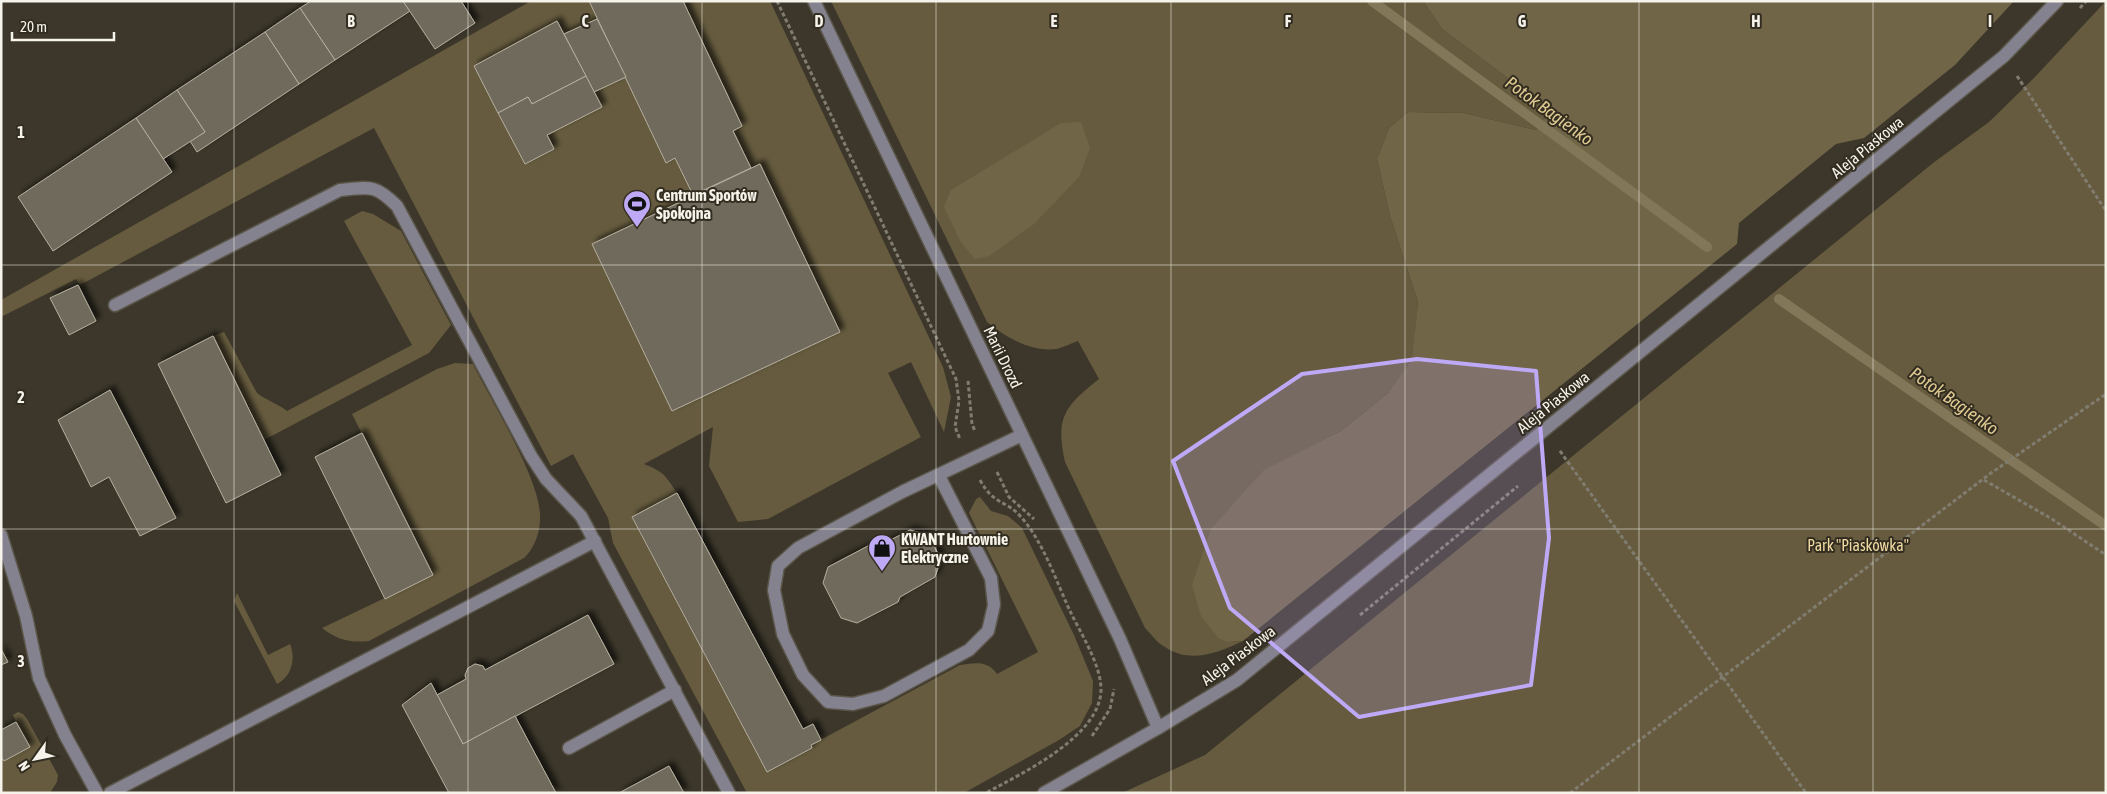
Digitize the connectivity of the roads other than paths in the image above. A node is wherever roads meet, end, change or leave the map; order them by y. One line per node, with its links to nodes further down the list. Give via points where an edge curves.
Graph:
1 (814, 1): 4 (street, Marii Drozd)
2 (2057, 1): 9 (street, Aleja Piaskowa, via 2004,56 1237,680)
3 (116, 305): 7 (street, via 340,190 366,188 383,192 397,206 531,456 546,479 581,516)
4 (1022, 435): 5 (street); 9 (street, Marii Drozd, via 1120,639)
5 (939, 476): 5 (street, via 991,578 994,605 988,631 969,650 884,696 853,704 828,702 803,675 783,634 774,590 778,566 798,548 902,492)
6 (1, 534): 11 (street, via 26,616 39,678)
7 (595, 541): 8 (street); 12 (street)
8 (674, 690): 10 (street); 13 (street)
9 (1158, 728): 14 (street, Aleja Piaskowa)
10 (569, 748)
11 (97, 793)
12 (110, 793)
13 (729, 793)
14 (1044, 793)

